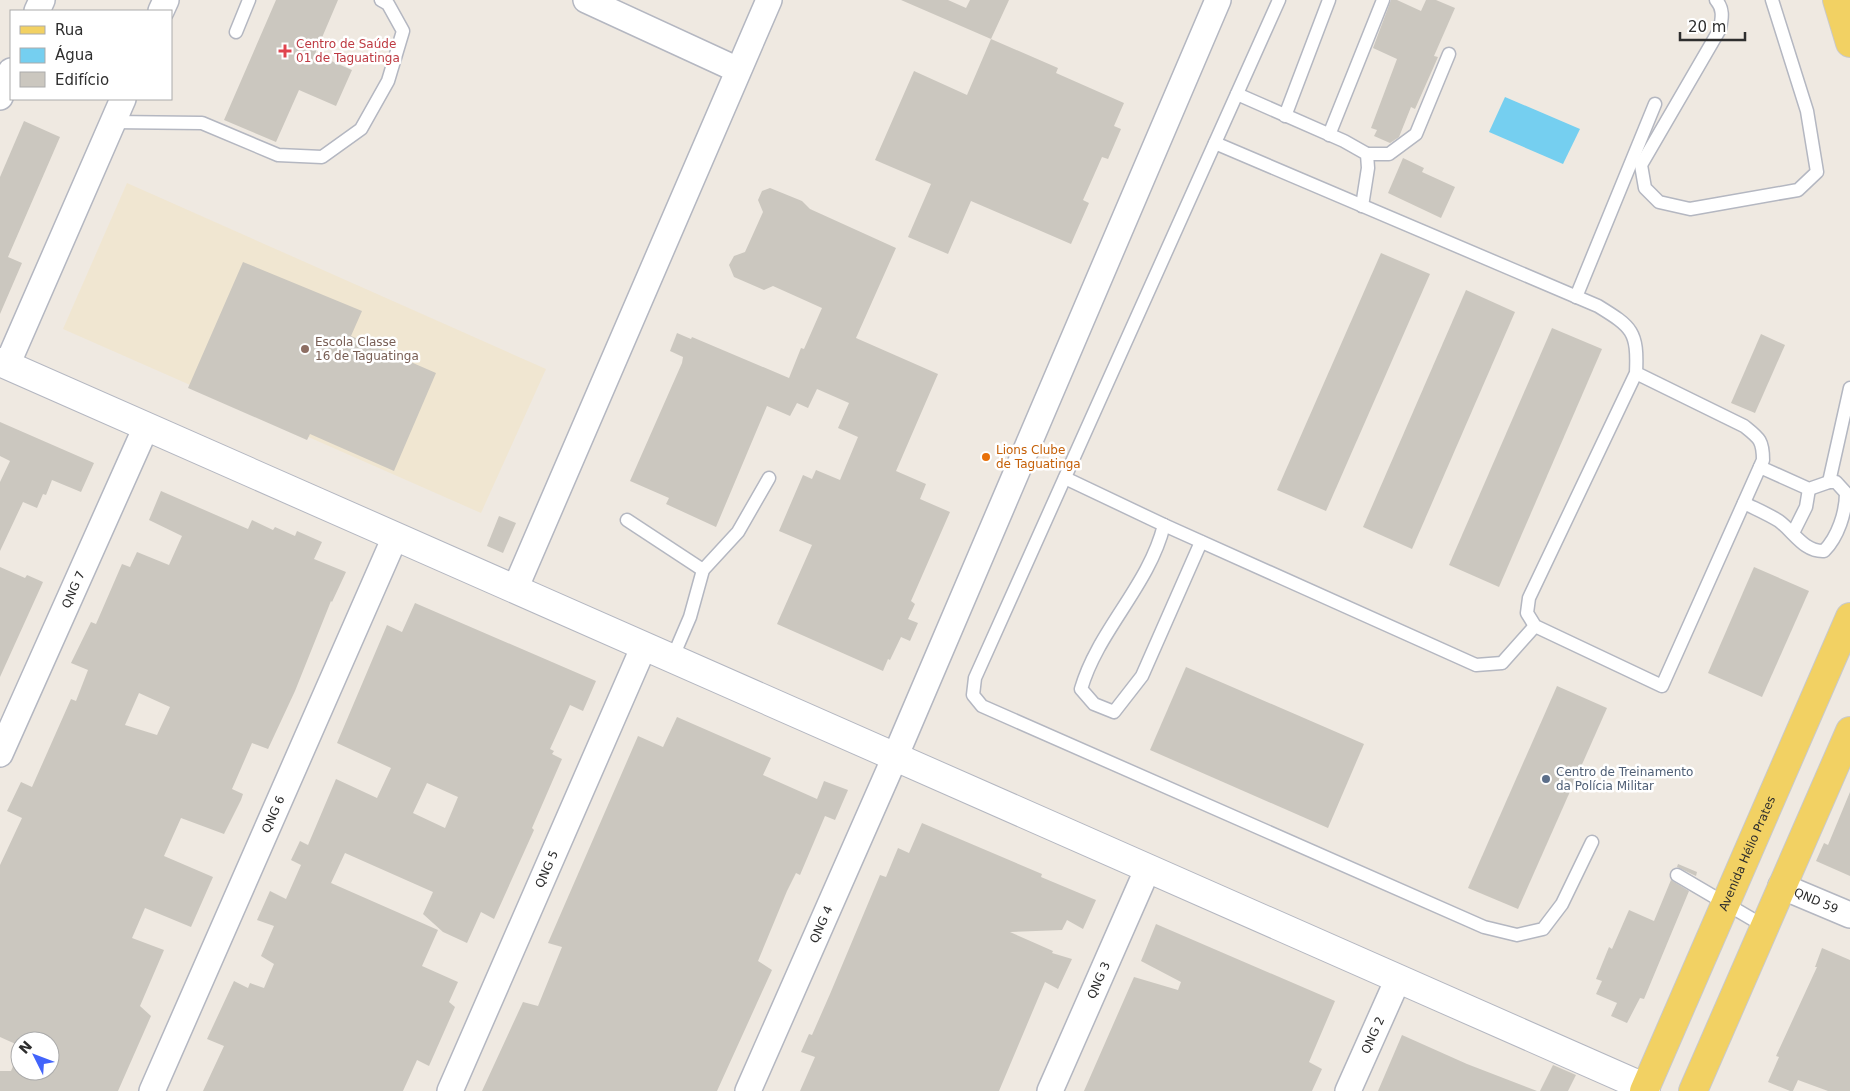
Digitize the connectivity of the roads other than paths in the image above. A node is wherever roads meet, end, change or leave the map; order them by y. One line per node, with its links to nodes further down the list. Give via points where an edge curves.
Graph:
1 (249, 0): 12 (lane)
2 (381, 0): 22 (lane, via 388,4 402,31 388,81 362,129 322,157 278,156 202,123)
3 (586, 0): 15 (street)
4 (769, 0): 15 (street)
5 (1218, 0): 51 (street, QNG 4)
6 (1279, 0): 17 (lane)
7 (1329, 0): 21 (lane)
8 (1383, 0): 23 (lane)
9 (1772, 0): 11 (lane, via 1807,111 1817,172 1798,190 1690,209 1659,202 1645,188 1641,166 1720,29)
10 (1837, 0): 13 (main road)
11 (1721, 2)
12 (236, 32)
13 (1850, 43)
14 (1449, 54): 25 (lane, via 1416,134 1389,154)
15 (738, 70): 44 (street)
16 (10, 73): 18 (street)
17 (1237, 94): 21 (lane); 24 (lane)
18 (0, 97)
19 (122, 100): 22 (street)
20 (1655, 104): 27 (lane)
21 (1285, 116): 23 (lane)
22 (112, 122): 28 (street)
23 (1329, 135): 25 (lane)
24 (1215, 143): 26 (lane); 34 (lane)
25 (1366, 154): 26 (lane, via 1368,168)
26 (1362, 206): 27 (lane)
27 (1576, 296): 29 (lane, via 1627,324 1638,346)
28 (3, 364): 31 (street)
29 (1636, 373): 32 (lane, via 1744,426 1760,439 1763,454); 46 (lane, via 1529,598 1528,613)
30 (1850, 388): 35 (lane)
31 (146, 427): 41 (street); 50 (street, QNG 7)
32 (1760, 467): 36 (lane); 37 (lane)
33 (769, 478): 43 (lane, via 738,532)
34 (1065, 478): 39 (lane); 52 (lane, via 975,678 973,695 982,706 1484,927 1517,935 1543,929 1562,904)
35 (1829, 482): 36 (lane); 40 (lane, via 1841,485 1846,492 1846,505 1828,546 1824,551 1816,551 1804,545)
36 (1809, 489): 40 (lane, via 1806,507)
37 (1744, 503): 40 (lane); 46 (lane, via 1662,686)
38 (627, 520): 43 (lane)
39 (1164, 525): 42 (lane); 42 (lane, via 1140,582 1088,666 1081,690 1094,704 1114,712 1142,676)
40 (1794, 533)
41 (395, 537): 44 (street); 61 (street, QNG 6)
42 (1201, 542): 46 (lane, via 1476,665 1502,663)
43 (703, 570): 48 (lane, via 690,617)
44 (515, 589): 47 (street)
45 (1850, 616): 56 (main road, Avenida Hélio Prates)
46 (1534, 626)
47 (644, 646): 48 (street); 62 (street, QNG 5)
48 (672, 659): 51 (street)
49 (1850, 731): 55 (main road)
50 (0, 754)
51 (895, 757): 53 (street); 63 (street, QNG 4)
52 (1592, 842)
53 (1148, 868): 59 (street); 64 (street, QNG 3)
54 (1677, 875): 56 (lane)
55 (1781, 886): 57 (street, QND 59); 58 (main road)
56 (1727, 903): 58 (lane); 60 (main road, Avenida Hélio Prates)
57 (1850, 915)
58 (1764, 926): 66 (main road)
59 (1398, 979): 60 (street); 65 (street, QNG 2)
60 (1645, 1089)
61 (152, 1091)
62 (450, 1091)
63 (748, 1091)
64 (1050, 1091)
65 (1348, 1091)
66 (1693, 1091)

